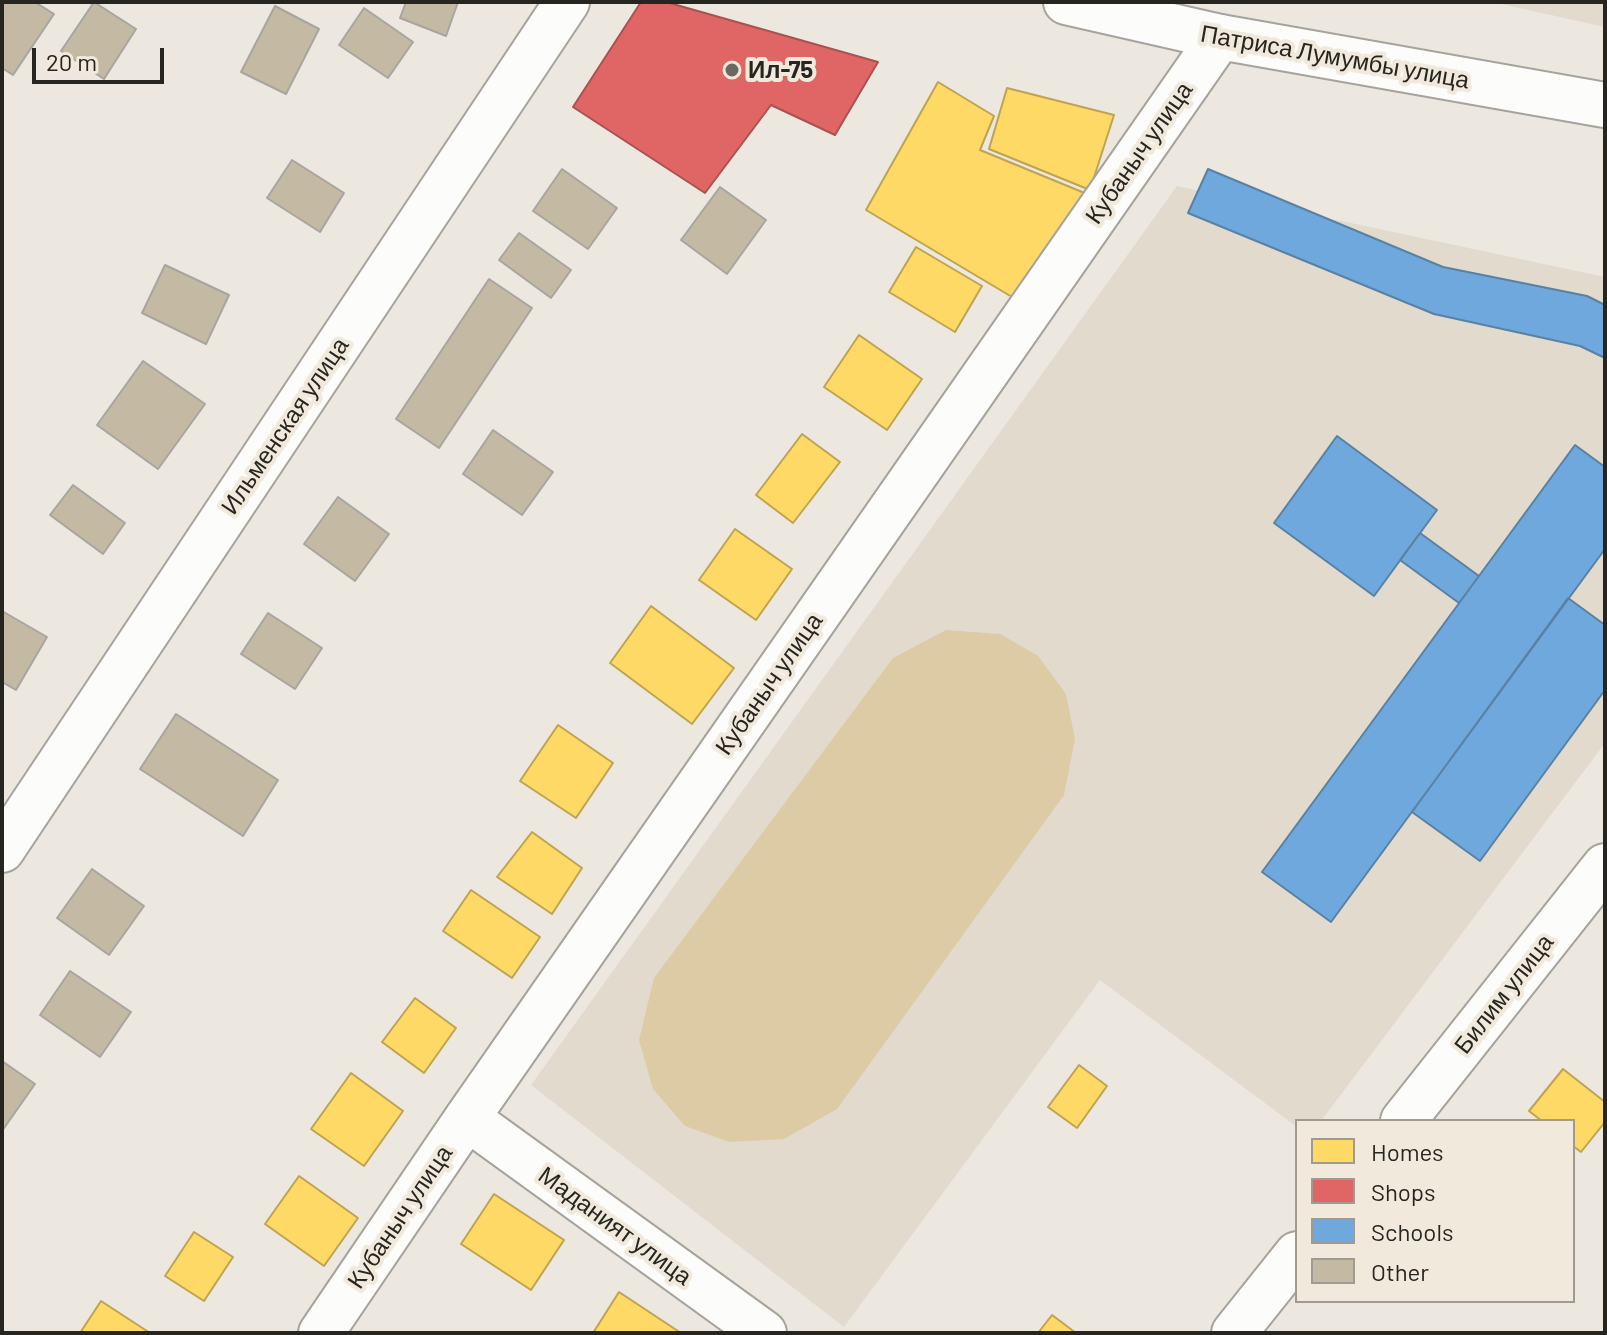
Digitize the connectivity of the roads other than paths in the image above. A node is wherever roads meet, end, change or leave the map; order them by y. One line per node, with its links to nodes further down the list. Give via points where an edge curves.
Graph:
1 (567, 2): 5 (street, Ильменская улица)
2 (1066, 2): 3 (street, Патриса Лумумбы улица)
3 (1220, 37): 4 (street, Патриса Лумумбы улица); 7 (street, Кубаныч улица)
4 (1605, 105)
5 (2, 850)
6 (1605, 866): 8 (street, Билим улица)
7 (467, 1118): 10 (street, Кубаныч улица); 11 (street, Маданият улица)
8 (1405, 1119)
9 (1295, 1257): 12 (street)
10 (321, 1333)
11 (764, 1333)
12 (1234, 1333)

